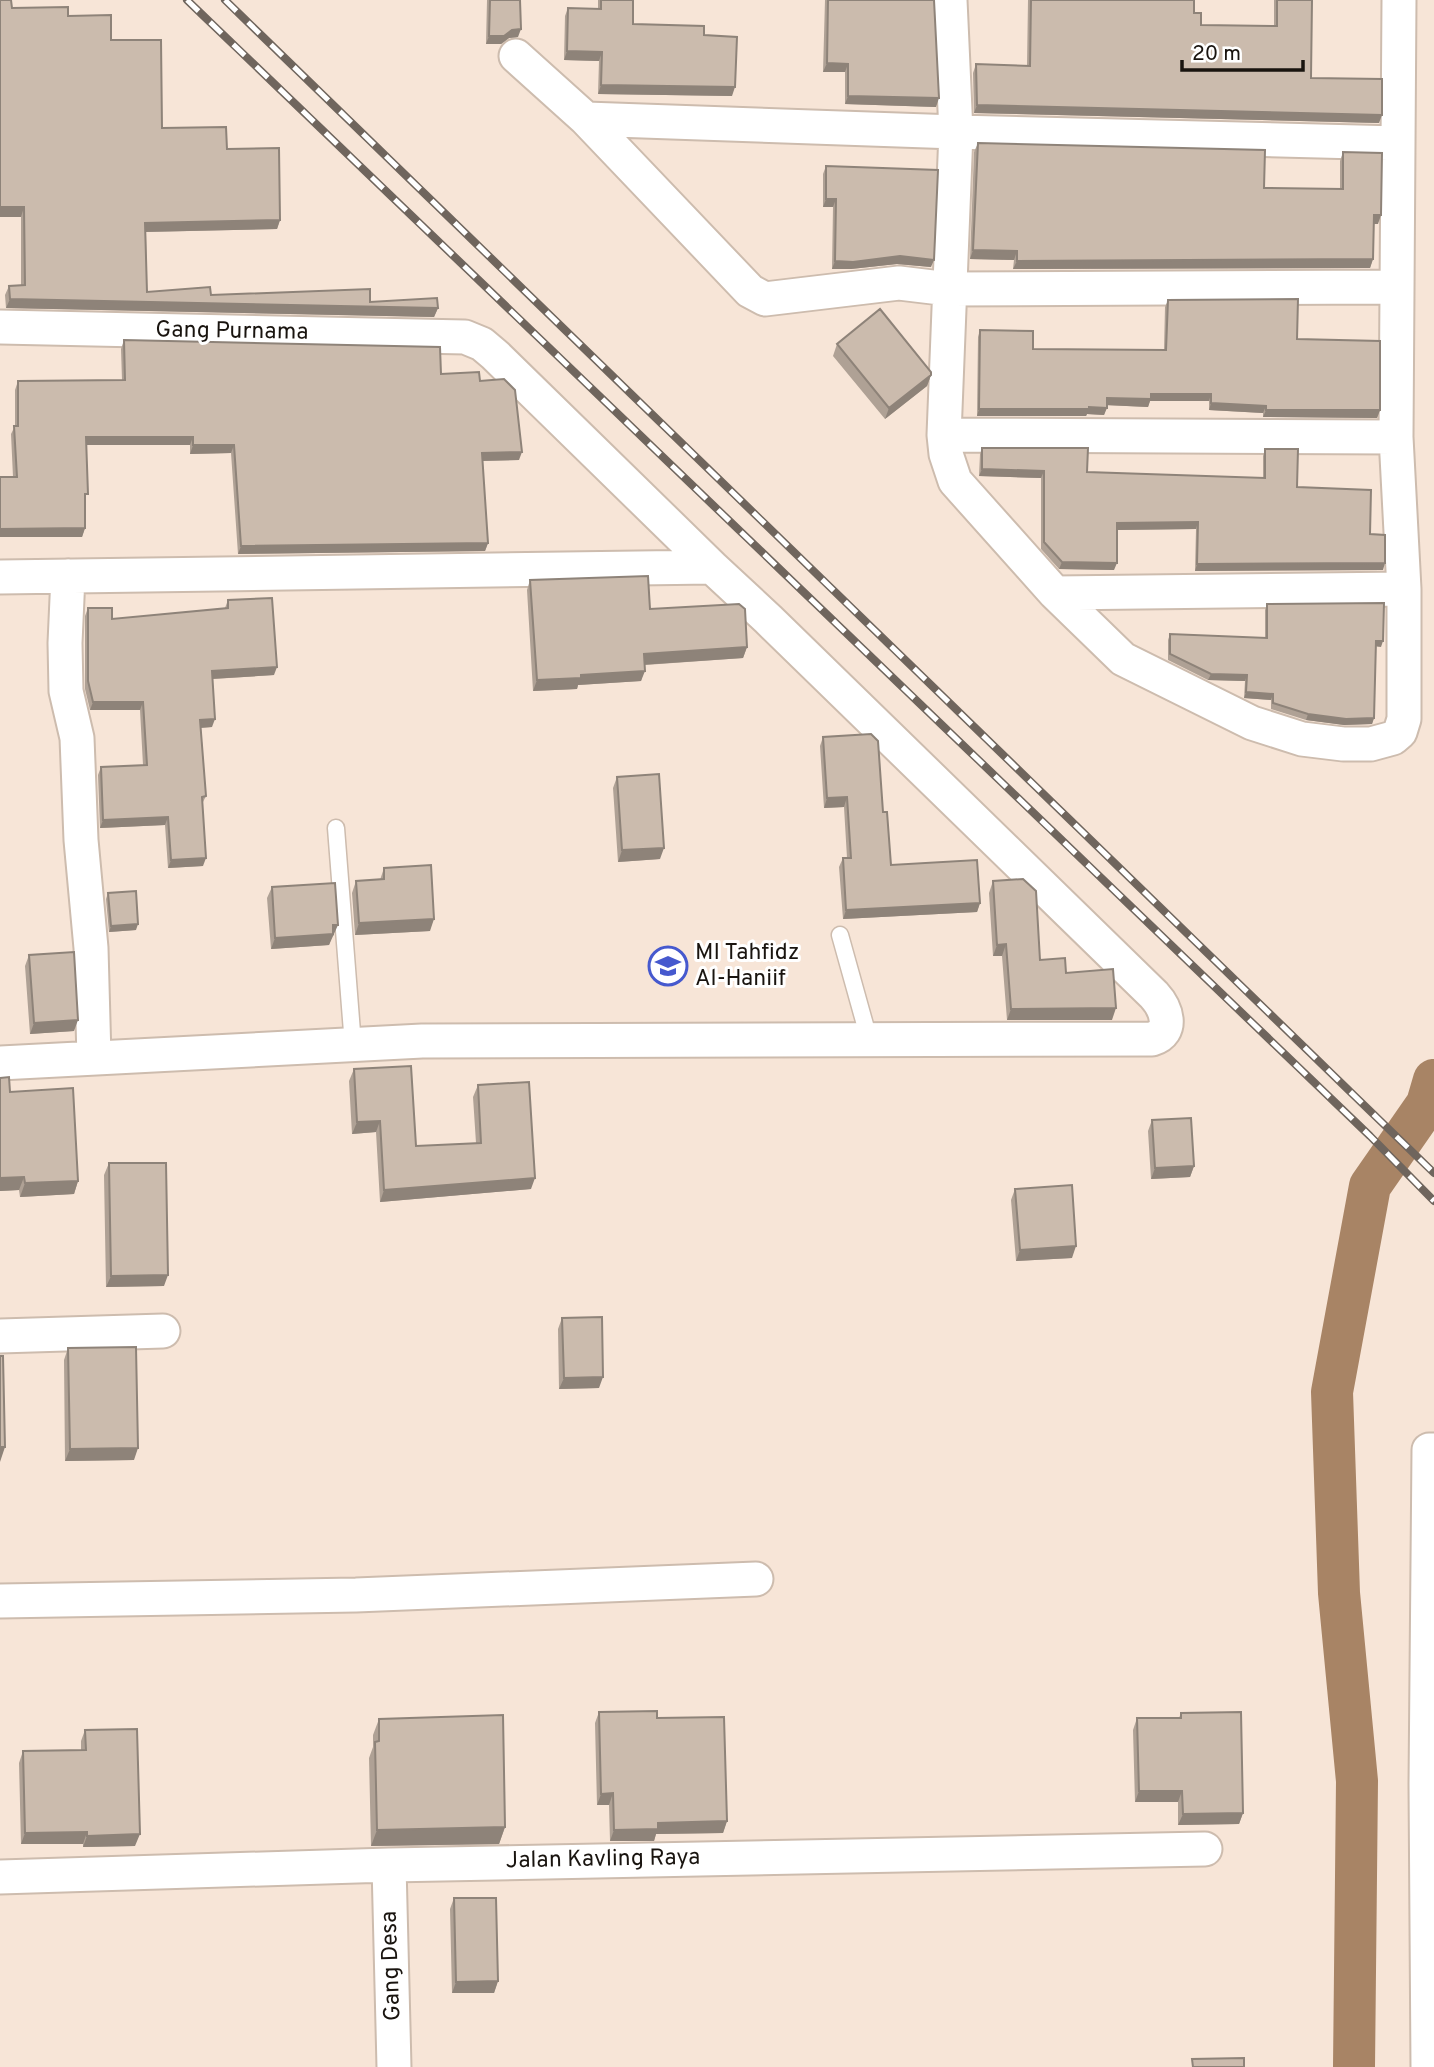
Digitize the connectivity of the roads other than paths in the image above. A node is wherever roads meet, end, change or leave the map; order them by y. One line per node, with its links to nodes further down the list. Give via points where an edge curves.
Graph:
1 (950, 0): 5 (street)
2 (1399, 0): 6 (street)
3 (516, 56): 4 (street)
4 (586, 119): 5 (street); 8 (street, via 761,297 899,284)
5 (956, 132): 6 (street); 8 (street)
6 (1398, 143): 7 (street)
7 (1396, 287): 8 (street); 11 (street)
8 (949, 289): 10 (street)
9 (0, 327): 12 (street, Gang Purnama, via 465,337 489,350)
10 (944, 435): 11 (street); 16 (street, via 955,481)
11 (1396, 437): 15 (street)
12 (712, 567): 13 (street); 19 (street, via 1162,1003 1166,1025 1164,1032 1152,1039)
13 (68, 576): 14 (street); 21 (street, via 66,691 77,738)
14 (0, 577)
15 (1404, 589): 16 (street); 16 (street, via 1404,719 1392,738 1371,744 1302,739 1252,723 1123,659)
16 (1055, 593)
17 (335, 828): 20 (lane)
18 (840, 935): 19 (lane)
19 (869, 1039): 20 (street)
20 (353, 1045): 21 (street)
21 (94, 1058): 22 (street)
22 (0, 1063)
23 (163, 1331): 24 (street)
24 (0, 1336)
25 (1431, 1450): 26 (street)
26 (1432, 1496): 33 (street, via 1426,1784)
27 (756, 1579): 28 (street, via 356,1595)
28 (0, 1601)
29 (1206, 1849): 30 (street, Jalan Kavling Raya)
30 (389, 1865): 31 (street, Jalan Kavling Raya); 32 (street, Gang Desa)
31 (0, 1877)
32 (394, 2067)
33 (1428, 2067)

